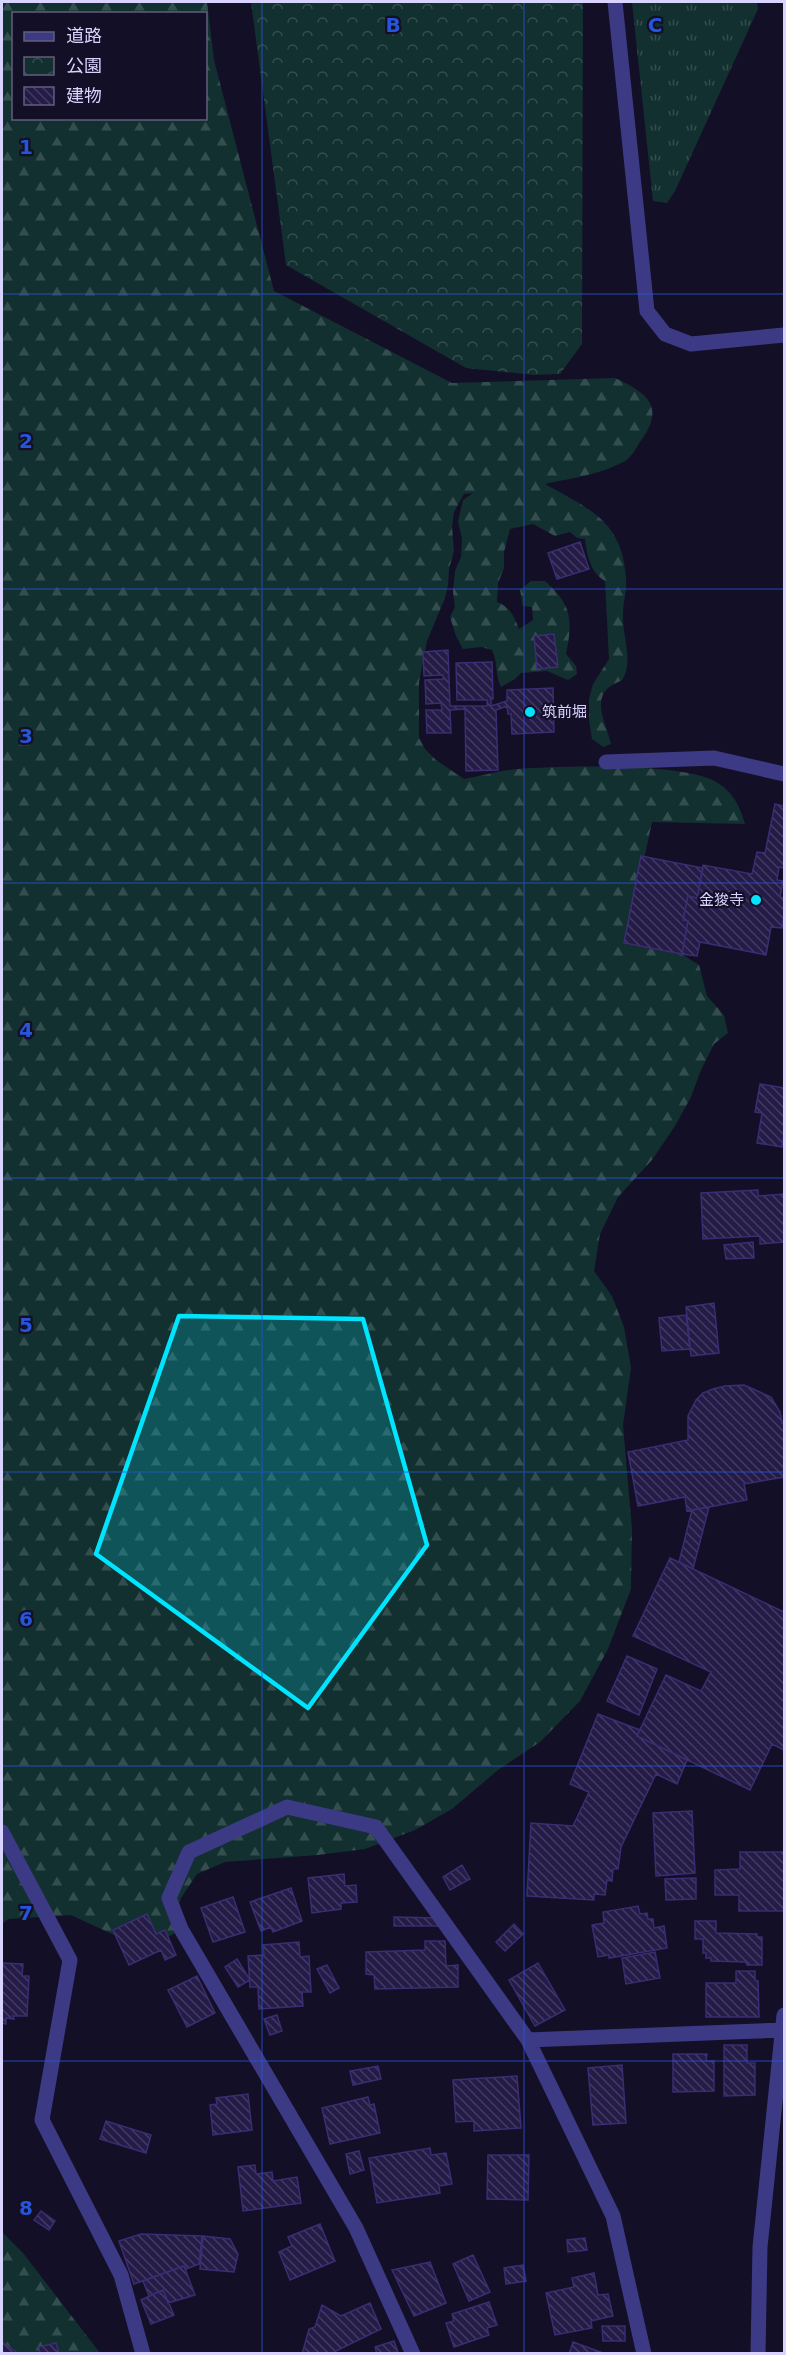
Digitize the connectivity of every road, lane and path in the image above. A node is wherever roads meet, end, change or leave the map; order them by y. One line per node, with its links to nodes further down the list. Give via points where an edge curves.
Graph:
1 (615, 2): 2 (street, via 646,311 665,334 691,344)
2 (784, 335)
3 (606, 762): 4 (street, via 714,758)
4 (784, 774)
5 (2, 1832): 9 (street, via 70,1960 42,2120 121,2275)
6 (784, 2015): 7 (street)
7 (783, 2030): 8 (street); 12 (street, via 760,2247)
8 (528, 2040): 10 (street, via 376,1827 287,1807 189,1852 170,1898 181,1929 356,2228); 11 (street, via 613,2216)
9 (143, 2354)
10 (413, 2354)
11 (644, 2354)
12 (758, 2354)

